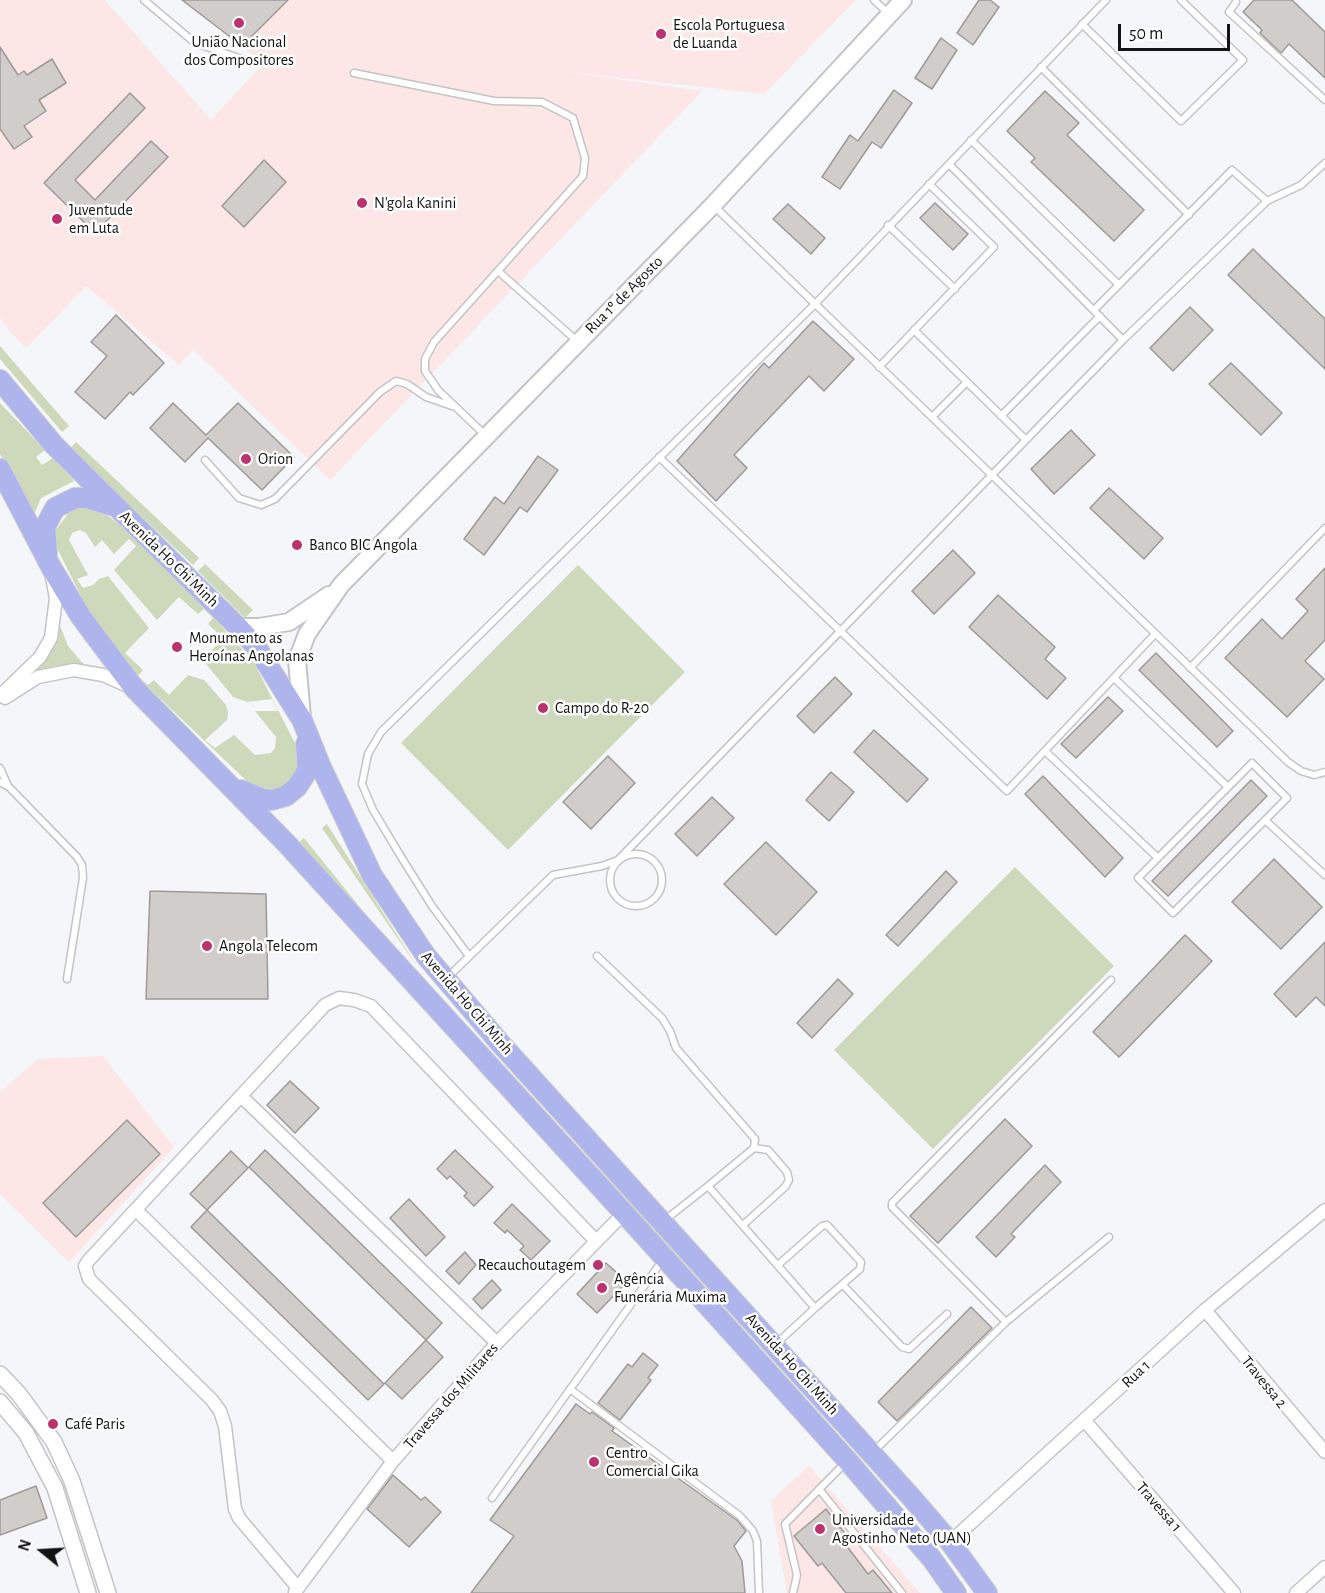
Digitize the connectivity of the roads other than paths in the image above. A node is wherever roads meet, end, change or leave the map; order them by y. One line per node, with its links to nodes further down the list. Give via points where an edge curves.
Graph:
1 (144, 0): 9 (lane, via 195,43)
2 (874, 0): 7 (lane)
3 (903, 0): 7 (main road, Rua 1º de Agosto)
4 (1106, 0): 8 (lane)
5 (1181, 0): 8 (lane, via 1243,60 1181,121)
6 (1236, 1): 12 (lane, via 1229,12)
7 (889, 15): 18 (main road, Rua 1º de Agosto)
8 (1082, 24): 10 (lane)
9 (248, 61)
10 (1041, 67): 13 (lane); 19 (lane)
11 (354, 73): 21 (lane, via 494,100 542,102 573,118 585,158 583,176)
12 (1325, 99)
13 (970, 140): 15 (lane); 22 (lane)
14 (1325, 163): 17 (lane, via 1301,185)
15 (949, 164): 16 (lane); 25 (lane)
16 (929, 184): 20 (lane); 23 (lane, via 994,247)
17 (1267, 201): 19 (lane, via 1232,170); 28 (lane)
18 (713, 205): 24 (lane); 29 (main road, Rua 1º de Agosto)
19 (1189, 215): 22 (lane)
20 (888, 225): 23 (lane); 24 (lane)
21 (498, 271): 29 (lane); 33 (lane, via 434,342 425,358 425,371)
22 (1119, 285): 25 (lane)
23 (955, 289): 27 (lane)
24 (815, 304): 30 (lane); 38 (lane)
25 (1094, 310): 26 (lane)
26 (1100, 316): 28 (lane); 34 (lane)
27 (914, 330): 30 (lane); 32 (lane)
28 (1124, 340): 37 (lane)
29 (578, 342): 36 (main road, Rua 1º de Agosto)
30 (879, 367): 35 (lane)
31 (0, 380): 42 (main road, Avenida Ho Chi Minh, via 54,445)
32 (967, 382): 34 (lane); 35 (lane)
33 (455, 407): 36 (lane); 39 (lane, via 396,381 275,499 261,505 239,498)
34 (1001, 416): 37 (lane)
35 (932, 417): 41 (lane)
36 (485, 436): 45 (main road, Rua 1º de Agosto)
37 (1025, 439): 41 (lane)
38 (659, 457): 47 (lane); 66 (lane, via 381,732 368,754 362,784 373,810 432,906)
39 (205, 460)
40 (0, 469): 44 (main road, Avenida Ho Chi Minh)
41 (992, 475): 47 (lane); 48 (lane)
42 (117, 507): 44 (main road, via 75,498 55,508 44,538); 46 (main road, Avenida Ho Chi Minh)
43 (1325, 528): 49 (lane)
44 (51, 567): 51 (main road, Avenida Ho Chi Minh, via 88,629); 52 (street, via 56,598 51,638 40,657)
45 (342, 585): 46 (main road, via 289,622); 54 (main road, via 307,634 297,660)
46 (238, 627): 54 (main road, Avenida Ho Chi Minh, via 263,658)
47 (840, 632): 55 (lane, via 1007,791); 64 (lane)
48 (1155, 634): 49 (lane); 50 (lane)
49 (1190, 668): 57 (lane, via 1288,762 1314,775)
50 (1114, 678): 55 (lane); 61 (lane)
51 (134, 688): 53 (street, via 86,670 61,672 38,677); 58 (main road, Avenida Ho Chi Minh)
52 (0, 696)
53 (0, 701)
54 (302, 720): 58 (main road, via 308,770 293,791 272,800 262,799); 68 (main road, Avenida Ho Chi Minh, via 372,875 420,948)
55 (1045, 751): 63 (lane)
56 (0, 768): 60 (lane)
57 (1325, 772)
58 (226, 780): 76 (main road, Avenida Ho Chi Minh)
59 (0, 782): 60 (lane)
60 (9, 787): 69 (lane, via 82,865)
61 (1227, 787): 62 (lane, via 1251,763 1287,798); 63 (lane)
62 (1265, 820): 63 (lane, via 1173,913 1138,878); 65 (lane)
63 (1158, 858)
64 (618, 860): 64 (lane, via 641,854 655,862 662,877 652,900 636,906 619,900 613,893 610,876); 66 (lane, via 553,875)
65 (1325, 875)
66 (470, 956): 68 (lane)
67 (597, 956): 72 (lane, via 662,1018 676,1048 755,1139)
68 (447, 978): 77 (main road, Avenida Ho Chi Minh, via 500,1043)
69 (67, 979)
70 (1111, 980): 87 (lane, via 892,1203)
71 (242, 1098): 74 (street); 80 (street, via 325,1005 339,998 371,1006); 88 (street)
72 (754, 1148): 73 (lane); 78 (lane, via 768,1150 789,1180)
73 (708, 1186): 77 (lane); 78 (lane)
74 (136, 1210): 97 (street); 102 (street, via 88,1261 85,1273 212,1400 225,1426 235,1509)
75 (1325, 1210): 85 (street, Rua 1)
76 (624, 1213): 80 (street, Travessa dos Militares); 81 (main road, Avenida Ho Chi Minh)
77 (662, 1222): 89 (main road, Avenida Ho Chi Minh)
78 (743, 1225): 82 (lane)
79 (1109, 1237): 87 (lane)
80 (596, 1241): 88 (street, Travessa dos Militares)
81 (664, 1258): 91 (lane); 96 (main road, Avenida Ho Chi Minh)
82 (778, 1265): 83 (lane, via 827,1225 861,1262 860,1269); 84 (lane)
83 (843, 1285): 84 (lane); 86 (lane, via 902,1347 909,1349)
84 (815, 1308): 89 (lane)
85 (1206, 1311): 93 (street, Rua 1); 94 (street, Travessa 2)
86 (947, 1314)
87 (1006, 1322): 95 (lane)
88 (497, 1343): 97 (street, Travessa dos Militares)
89 (775, 1346): 95 (main road, Avenida Ho Chi Minh)
90 (0, 1374): 104 (street, via 54,1442 72,1481)
91 (570, 1389): 99 (lane); 105 (lane, via 740,1516 756,1541)
92 (0, 1402): 103 (street, via 26,1433 55,1488)
93 (1085, 1421): 100 (street, Rua 1); 110 (street, Travessa 1)
94 (1325, 1452)
95 (872, 1453): 100 (main road, Avenida Ho Chi Minh)
96 (847, 1460): 98 (lane); 108 (main road, Avenida Ho Chi Minh)
97 (393, 1461): 102 (street, Travessa dos Militares)
98 (819, 1489): 106 (lane, via 785,1524 797,1575); 107 (lane)
99 (492, 1498)
100 (950, 1542): 109 (main road, Avenida Ho Chi Minh)
101 (1325, 1567): 111 (street)
102 (296, 1590)
103 (88, 1593)
104 (108, 1593)
105 (759, 1593)
106 (793, 1593)
107 (902, 1593)
108 (956, 1593)
109 (987, 1593)
110 (1234, 1593)
111 (1296, 1593)

